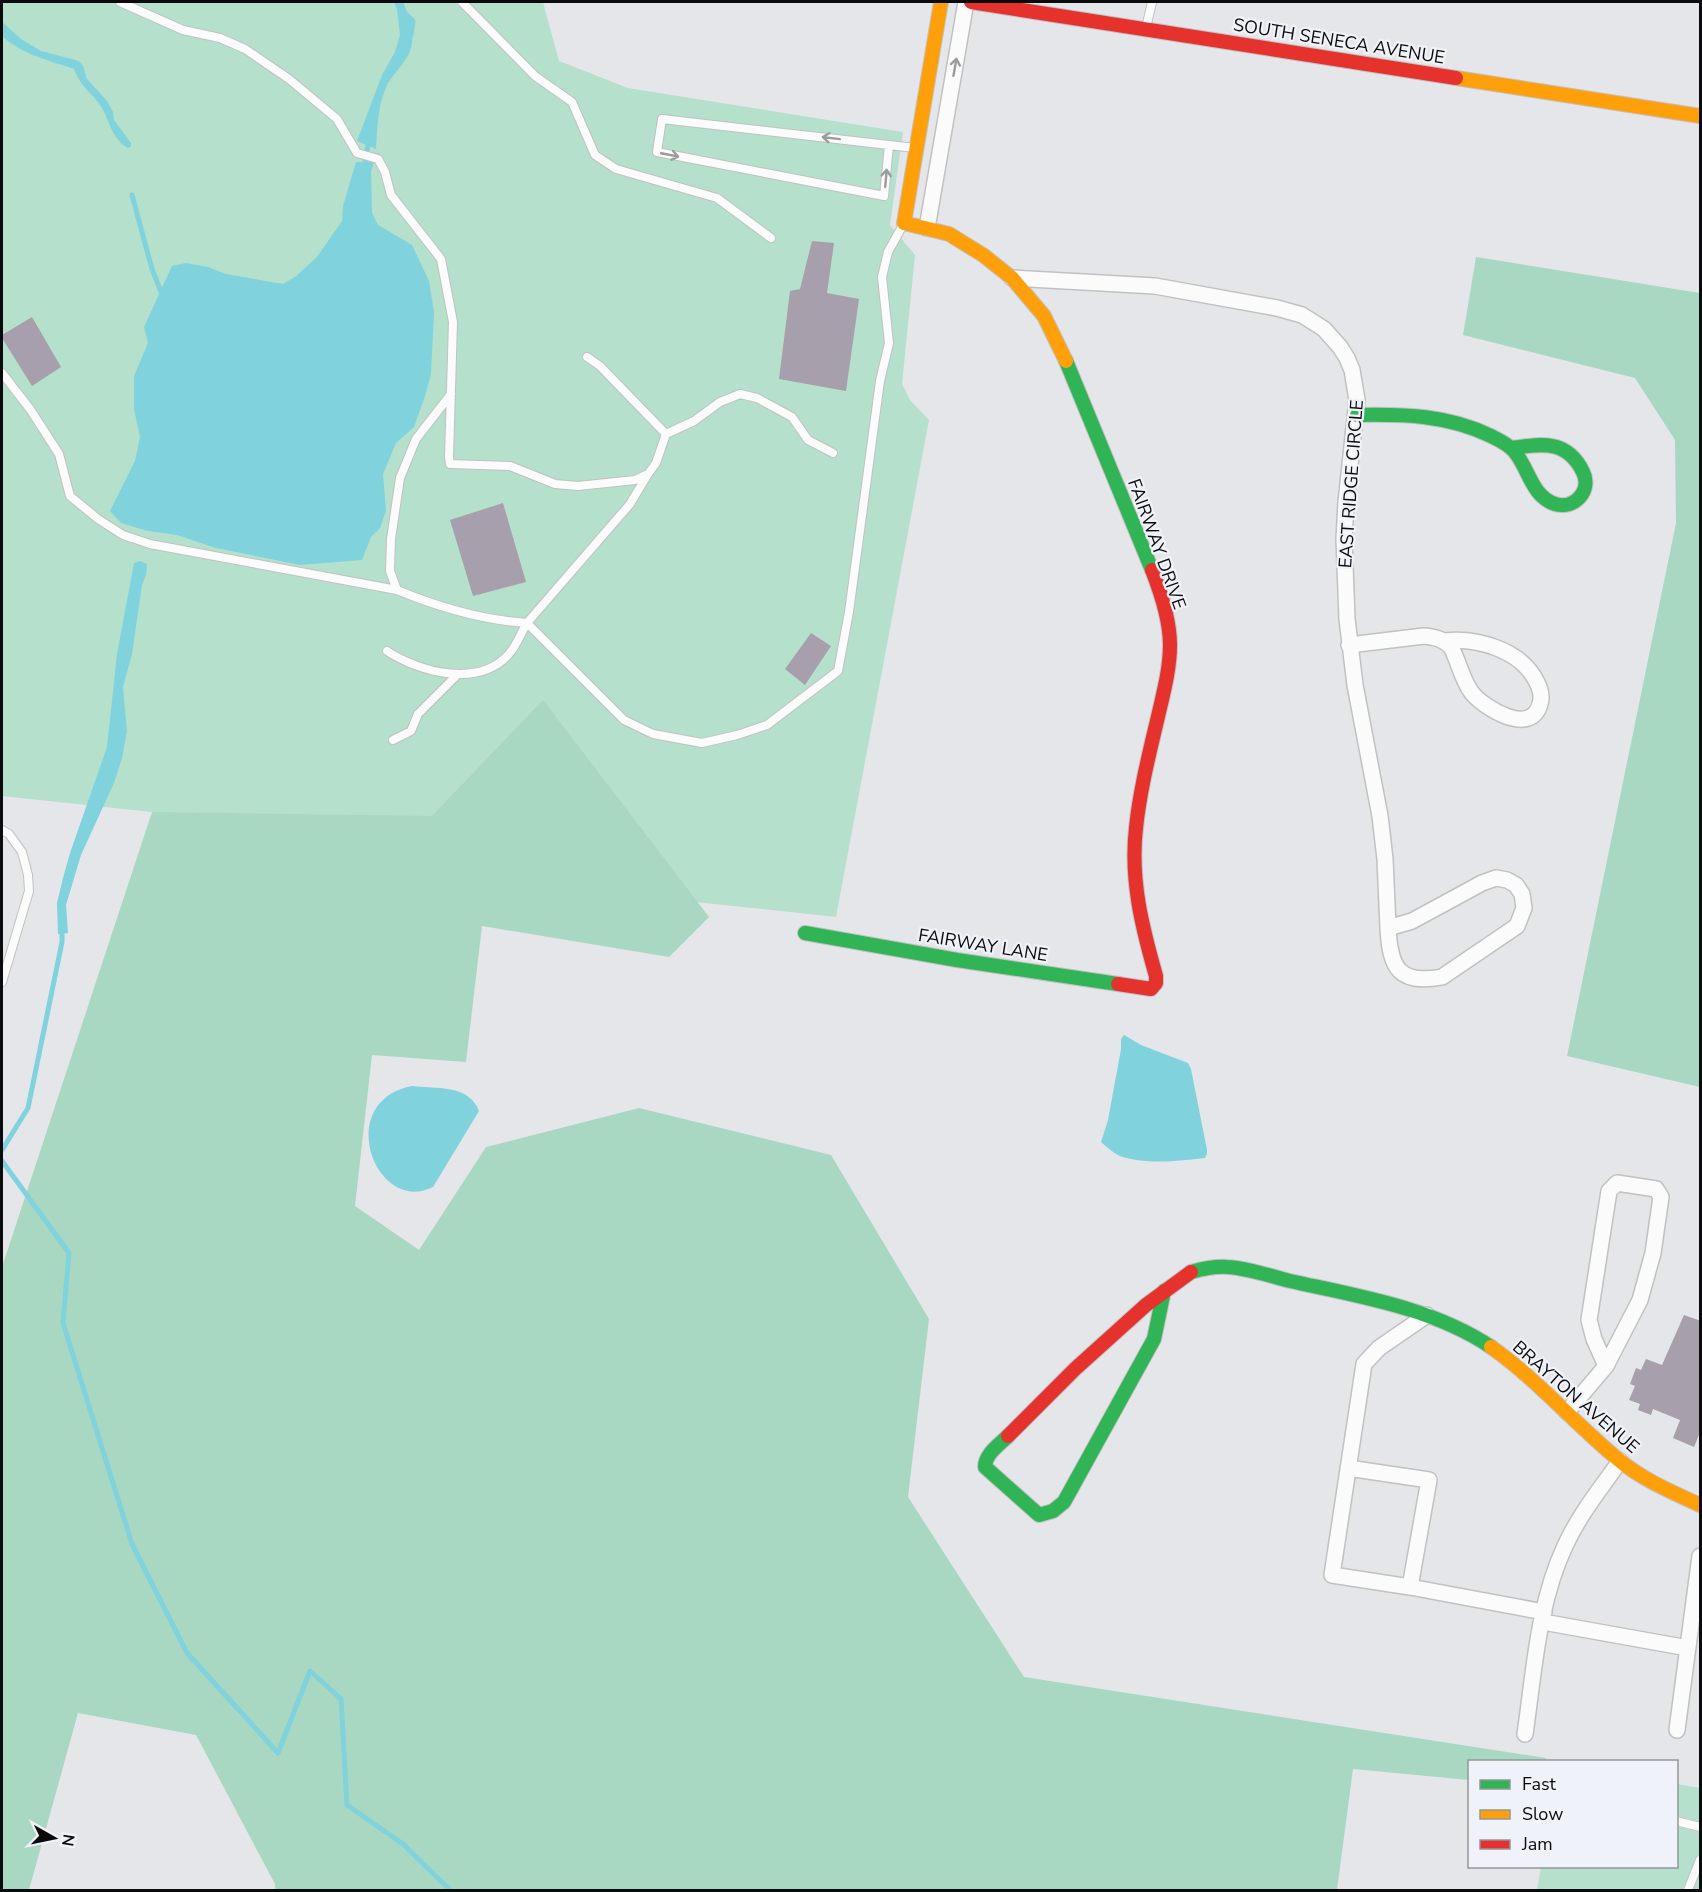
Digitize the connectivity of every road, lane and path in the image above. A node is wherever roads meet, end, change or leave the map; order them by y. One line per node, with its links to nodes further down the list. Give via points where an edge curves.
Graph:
1 (120, 2): 19 (lane, via 183,30 220,38 245,49 290,79 337,119 357,153 378,159 391,195 441,259 453,322)
2 (462, 2): 15 (lane, via 535,76 572,102 595,155 615,169 717,198)
3 (941, 2): 8 (street)
4 (966, 2): 9 (street, one-way to 4)
5 (971, 2): 7 (street, SOUTH SENECA AVENUE)
6 (1152, 2): 7 (lane)
7 (1146, 29): 10 (street, SOUTH SENECA AVENUE)
8 (924, 105): 9 (street); 12 (street)
9 (948, 109): 14 (street)
10 (1701, 116)
11 (889, 145): 11 (lane, one-way to 11, via 662,119 657,152 884,196); 12 (lane)
12 (917, 148): 13 (street)
13 (904, 223): 14 (street); 26 (lane, via 888,252 882,277 889,343 880,381 838,671 767,725 702,743 653,734 624,720)
14 (927, 228): 16 (street, FAIRWAY DRIVE, via 949,234)
15 (771, 238)
16 (1012, 278): 20 (street, EAST RIDGE CIRCLE, via 1155,286 1302,315 1324,329 1347,358 1356,384); 36 (street, FAIRWAY DRIVE, via 1039,309 1058,343 1164,606 1170,644 1168,671 1145,777 1134,854 1136,894)
17 (587, 357): 21 (lane)
18 (2, 372): 25 (lane, via 59,454 70,496 123,535 150,544)
19 (451, 394): 24 (lane, via 450,464 510,466 555,484 578,486 635,480); 25 (lane, via 416,439 400,478 390,572)
20 (1357, 415): 22 (street, via 1432,416 1475,428); 28 (street, EAST RIDGE CIRCLE, via 1344,539)
21 (666, 434): 23 (lane, via 740,394 757,398 792,417 808,440); 24 (lane)
22 (1512, 448): 22 (street, via 1550,444 1564,450 1584,473 1584,494 1579,500 1562,505 1545,498 1531,484)
23 (833, 453)
24 (648, 474): 26 (lane, via 630,504)
25 (397, 590): 26 (lane, via 434,605)
26 (527, 623): 30 (lane, via 509,655 495,666)
27 (1445, 641): 27 (street, via 1490,646 1521,661 1538,684 1538,710 1514,719 1490,710 1471,692); 28 (street, via 1424,636)
28 (1349, 645): 33 (street, EAST RIDGE CIRCLE, via 1380,816)
29 (387, 651): 30 (lane, via 412,665)
30 (458, 674): 31 (lane, via 418,714 411,730)
31 (393, 740)
32 (2, 830): 35 (lane, via 22,852 29,891)
33 (1388, 928): 33 (street, EAST RIDGE CIRCLE, via 1389,951 1399,969 1416,979 1442,977 1517,926 1524,908 1522,894 1507,880 1491,879 1412,921)
34 (805, 933): 36 (street, FAIRWAY LANE, via 1151,989)
35 (2, 982)
36 (1156, 985)
37 (1164, 1291): 37 (street, BRAYTON AVENUE, via 1076,1369 985,1461 985,1467 1039,1515 1064,1502 1154,1339); 38 (street, BRAYTON AVENUE, via 1187,1273 1228,1267)
38 (1427, 1315): 40 (street, BRAYTON AVENUE, via 1499,1353); 42 (street, via 1379,1348 1364,1364)
39 (1606, 1366): 39 (street, via 1640,1300 1651,1262 1661,1197 1656,1189 1617,1183 1609,1191 1589,1320); 40 (street)
40 (1567, 1412): 41 (street, BRAYTON AVENUE)
41 (1620, 1461): 43 (street, BRAYTON AVENUE, via 1660,1487); 46 (street, via 1564,1548)
42 (1348, 1468): 45 (street, via 1332,1575); 45 (street, via 1429,1480)
43 (1701, 1505)
44 (1701, 1556): 47 (street)
45 (1410, 1587): 46 (street)
46 (1544, 1617): 47 (street); 49 (street)
47 (1688, 1648): 48 (street)
48 (1677, 1730)
49 (1525, 1734)
50 (1678, 1821): 51 (lane)
51 (1701, 1827)
52 (1701, 1860): 53 (lane)
53 (1688, 1890)

